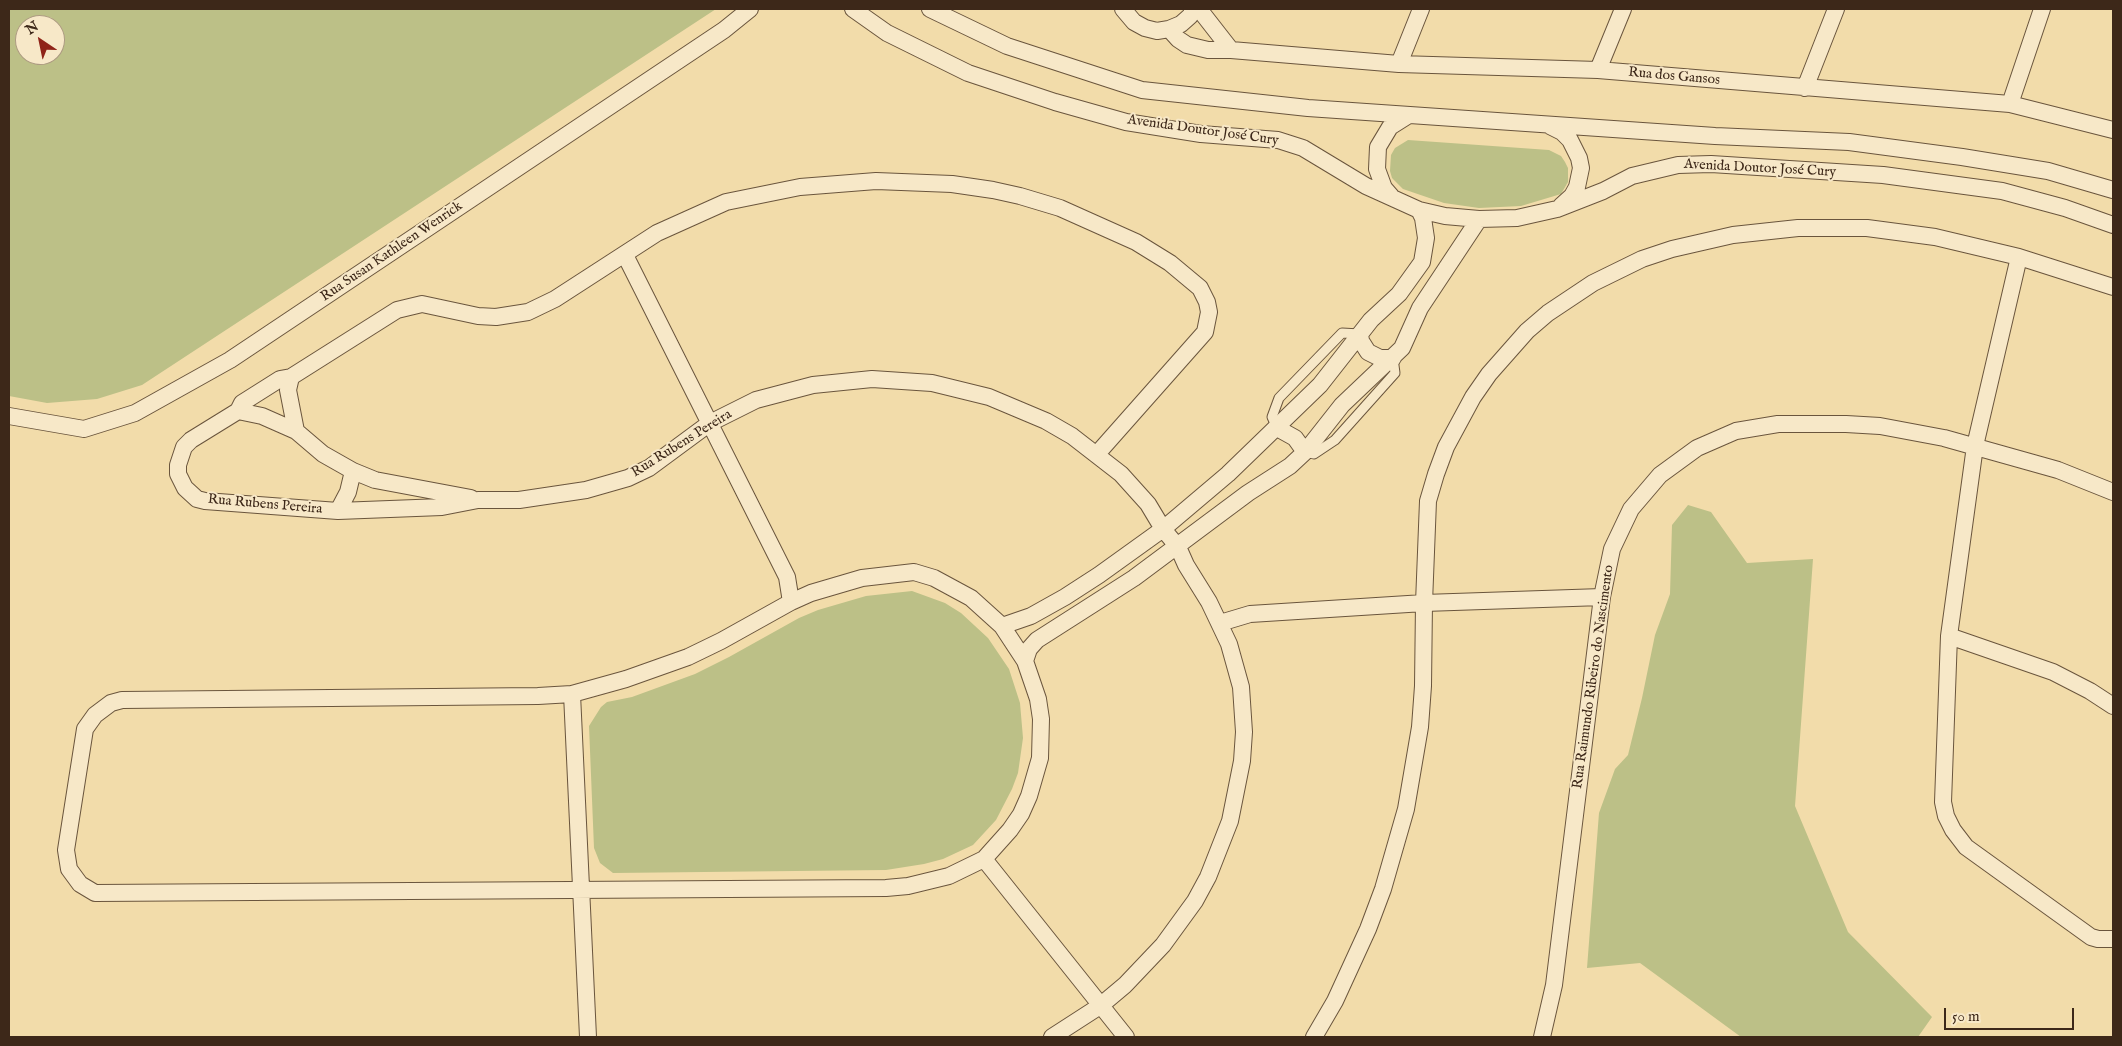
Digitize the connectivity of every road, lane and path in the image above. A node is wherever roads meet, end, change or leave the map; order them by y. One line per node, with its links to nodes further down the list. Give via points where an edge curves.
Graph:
1 (750, 9): 33 (street, Rua Susan Kathleen Wenrick, via 724,30 230,360 135,413 84,429)
2 (853, 9): 21 (street, Avenida Doutor José Cury, via 887,32 968,73 1126,122 1201,134 1278,140 1303,148 1366,186)
3 (930, 9): 17 (street, via 1007,46 1142,90 1308,108)
4 (1123, 9): 11 (street, via 1144,28)
5 (1194, 9): 11 (street, via 1181,24)
6 (1199, 9): 12 (street)
7 (1421, 9): 13 (street)
8 (1623, 9): 14 (street)
9 (1836, 9): 15 (street)
10 (2042, 9): 16 (street)
11 (1169, 30): 12 (street, Rua dos Gansos, via 1187,45 1208,50)
12 (1231, 50): 13 (street, Rua dos Gansos)
13 (1399, 64): 14 (street, Rua dos Gansos)
14 (1598, 70): 15 (street, Rua dos Gansos)
15 (1805, 88): 16 (street, Rua dos Gansos)
16 (2010, 104): 19 (street, Rua dos Gansos)
17 (1410, 115): 18 (street); 21 (street, via 1390,127 1378,147 1378,174)
18 (1543, 124): 20 (street, via 1849,142 2048,171); 22 (street, via 1562,132 1580,158 1577,188)
19 (2113, 130)
20 (2113, 190)
21 (1391, 196): 23 (street, Avenida Doutor José Cury)
22 (1558, 209): 24 (street, Avenida Doutor José Cury, via 1517,218); 25 (street, Avenida Doutor José Cury, via 1632,176 1678,165 1711,164 1883,175 2002,192 2065,208)
23 (1419, 210): 24 (street, Avenida Doutor José Cury); 29 (street, via 1426,238 1422,262 1399,294)
24 (1479, 219): 30 (street, via 1424,302)
25 (2113, 225)
26 (625, 255): 31 (street, Rua Rubens Pereira, via 528,312 478,316 422,304 396,310); 34 (street); 39 (street, Rua Rubens Pereira, via 657,233 726,202 838,183 914,182 994,190 1099,224 1136,242 1195,282 1204,295 1209,312 1205,332)
27 (2019, 257): 28 (street); 37 (street); 48 (street, via 1901,231 1798,228 1733,235 1672,249 1634,262 1593,282 1548,313 1514,345 1489,374 1458,422 1428,501)
28 (2113, 287)
29 (1360, 334): 30 (street, via 1368,352 1380,358); 35 (street, via 1320,385)
30 (1393, 358): 38 (street, via 1342,405)
31 (291, 378): 32 (street, Rua Rubens Pereira, via 280,379 242,403); 36 (street, via 288,390)
32 (238, 411): 36 (street, Rua Rubens Pereira, via 262,416); 43 (street, Rua Rubens Pereira, via 184,447 178,474 190,494 204,501)
33 (9, 416)
34 (710, 424): 39 (street, Rua Rubens Pereira, via 756,400 784,391 842,381 902,380 961,389 997,400 1046,421); 42 (street, Rua Rubens Pereira, via 648,468 628,478 567,494 519,500); 47 (street, via 787,577)
35 (1277, 428): 38 (street, via 1296,438); 44 (street)
36 (296, 431): 40 (street, Rua Rubens Pereira, via 323,454)
37 (1975, 446): 41 (street, Rua Raimundo Ribeiro do Nascimento, via 2058,470); 46 (street, Rua Raimundo Ribeiro do Nascimento, via 1912,431 1838,423 1757,426 1716,439 1677,460 1631,509 1612,549); 51 (street)
38 (1305, 452): 45 (street)
39 (1097, 454): 44 (street, Rua Rubens Pereira, via 1148,504)
40 (354, 471): 42 (street, Rua Rubens Pereira, via 392,484); 43 (street, Rua Rubens Pereira)
41 (2113, 492)
42 (478, 500): 43 (street, Rua Rubens Pereira, via 442,507)
43 (338, 511)
44 (1163, 529): 45 (street, Rua Rubens Pereira); 50 (street, via 1065,597 1031,616)
45 (1178, 547): 49 (street, Rua Rubens Pereira); 52 (street, via 1037,640)
46 (1602, 597): 48 (street); 63 (street, Rua Raimundo Ribeiro do Nascimento, via 1554,985)
47 (791, 602): 50 (street, via 836,584 914,572 934,578 971,598); 53 (street, via 688,657)
48 (1424, 603): 49 (street, via 1250,614); 62 (street, via 1420,728 1406,809 1368,928)
49 (1220, 623): 58 (street, Rua Rubens Pereira, via 1236,665 1244,709 1242,762 1230,821 1208,877 1180,924 1145,966)
50 (1002, 626): 52 (street)
51 (1949, 636): 54 (street, via 2053,672); 57 (street, via 1943,802 1953,830 1966,847 2091,937)
52 (1025, 661): 55 (street, via 1041,718 1040,758 1021,814)
53 (572, 694): 56 (street); 56 (street, via 122,700 112,703 95,714 85,729 66,859 80,884 96,893)
54 (2113, 706)
55 (984, 860): 56 (street, via 949,876 886,888); 58 (street)
56 (581, 891): 59 (street)
57 (2113, 939)
58 (1100, 1006): 60 (street, Rua Rubens Pereira); 61 (street)
59 (588, 1037)
60 (1052, 1037)
61 (1126, 1037)
62 (1314, 1037)
63 (1542, 1037)

